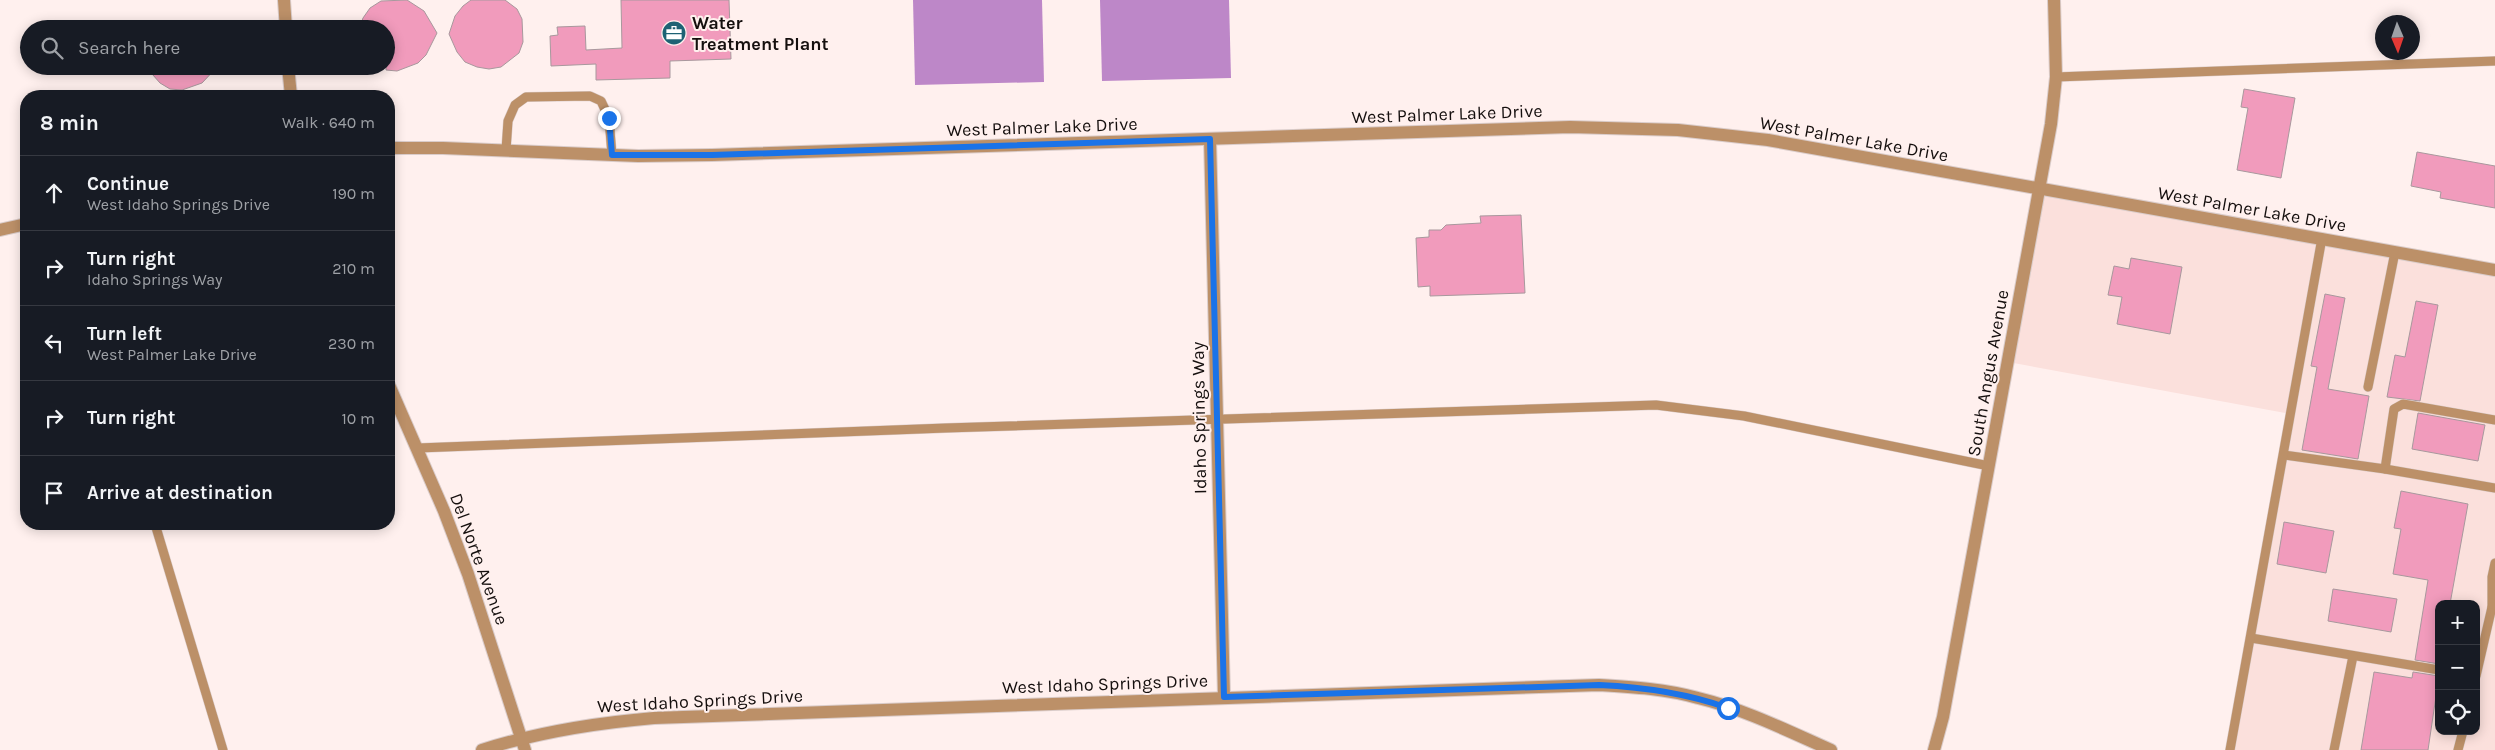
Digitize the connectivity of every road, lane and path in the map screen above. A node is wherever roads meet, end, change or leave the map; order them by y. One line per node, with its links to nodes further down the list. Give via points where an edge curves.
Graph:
1 (284, 0): 3 (street)
2 (2054, 0): 6 (street, South Angus Avenue)
3 (285, 20)
4 (2495, 61): 6 (lane)
5 (289, 75): 7 (street)
6 (2056, 77): 12 (street, South Angus Avenue)
7 (290, 90)
8 (1210, 139): 11 (street, West Palmer Lake Drive, via 712,155); 12 (street, West Palmer Lake Drive, via 1570,128 1678,130 1768,140); 20 (street, Idaho Springs Way)
9 (395, 148): 10 (street, West Palmer Lake Drive)
10 (506, 150): 11 (street, West Palmer Lake Drive); 11 (lane, via 508,121 515,105 526,97 590,96 601,101 609,118)
11 (612, 155)
12 (2039, 189): 15 (street, West Palmer Lake Drive); 24 (street, South Angus Avenue)
13 (20, 225): 14 (street)
14 (0, 230)
15 (2322, 238): 16 (street, West Palmer Lake Drive); 23 (lane)
16 (2395, 252): 17 (street, West Palmer Lake Drive); 18 (lane)
17 (2495, 270)
18 (2368, 387)
19 (395, 398): 22 (street, Del Norte Avenue)
20 (1216, 420): 22 (lane); 24 (lane, via 1656,405 1744,416); 34 (street, Idaho Springs Way)
21 (2495, 420): 25 (lane, via 2402,404 2394,409)
22 (418, 448): 36 (street, Del Norte Avenue, via 468,574)
23 (2284, 454): 25 (lane); 30 (lane)
24 (1989, 466): 40 (street, South Angus Avenue)
25 (2385, 469): 26 (lane)
26 (2495, 488)
27 (157, 530): 37 (lane)
28 (2495, 563): 29 (lane)
29 (2493, 607): 32 (lane)
30 (2251, 638): 31 (lane); 41 (lane)
31 (2353, 656): 33 (lane); 42 (lane)
32 (2480, 660)
33 (2435, 669)
34 (1224, 697): 36 (street, West Idaho Springs Drive, via 654,718 610,722); 39 (street, West Idaho Springs Drive, via 1599,685 1632,687 1699,698)
35 (2462, 735): 43 (lane)
36 (523, 744): 38 (street, West Idaho Springs Drive)
37 (223, 750)
38 (482, 750)
39 (1831, 750)
40 (1934, 750)
41 (2230, 750)
42 (2334, 750)
43 (2458, 750)

